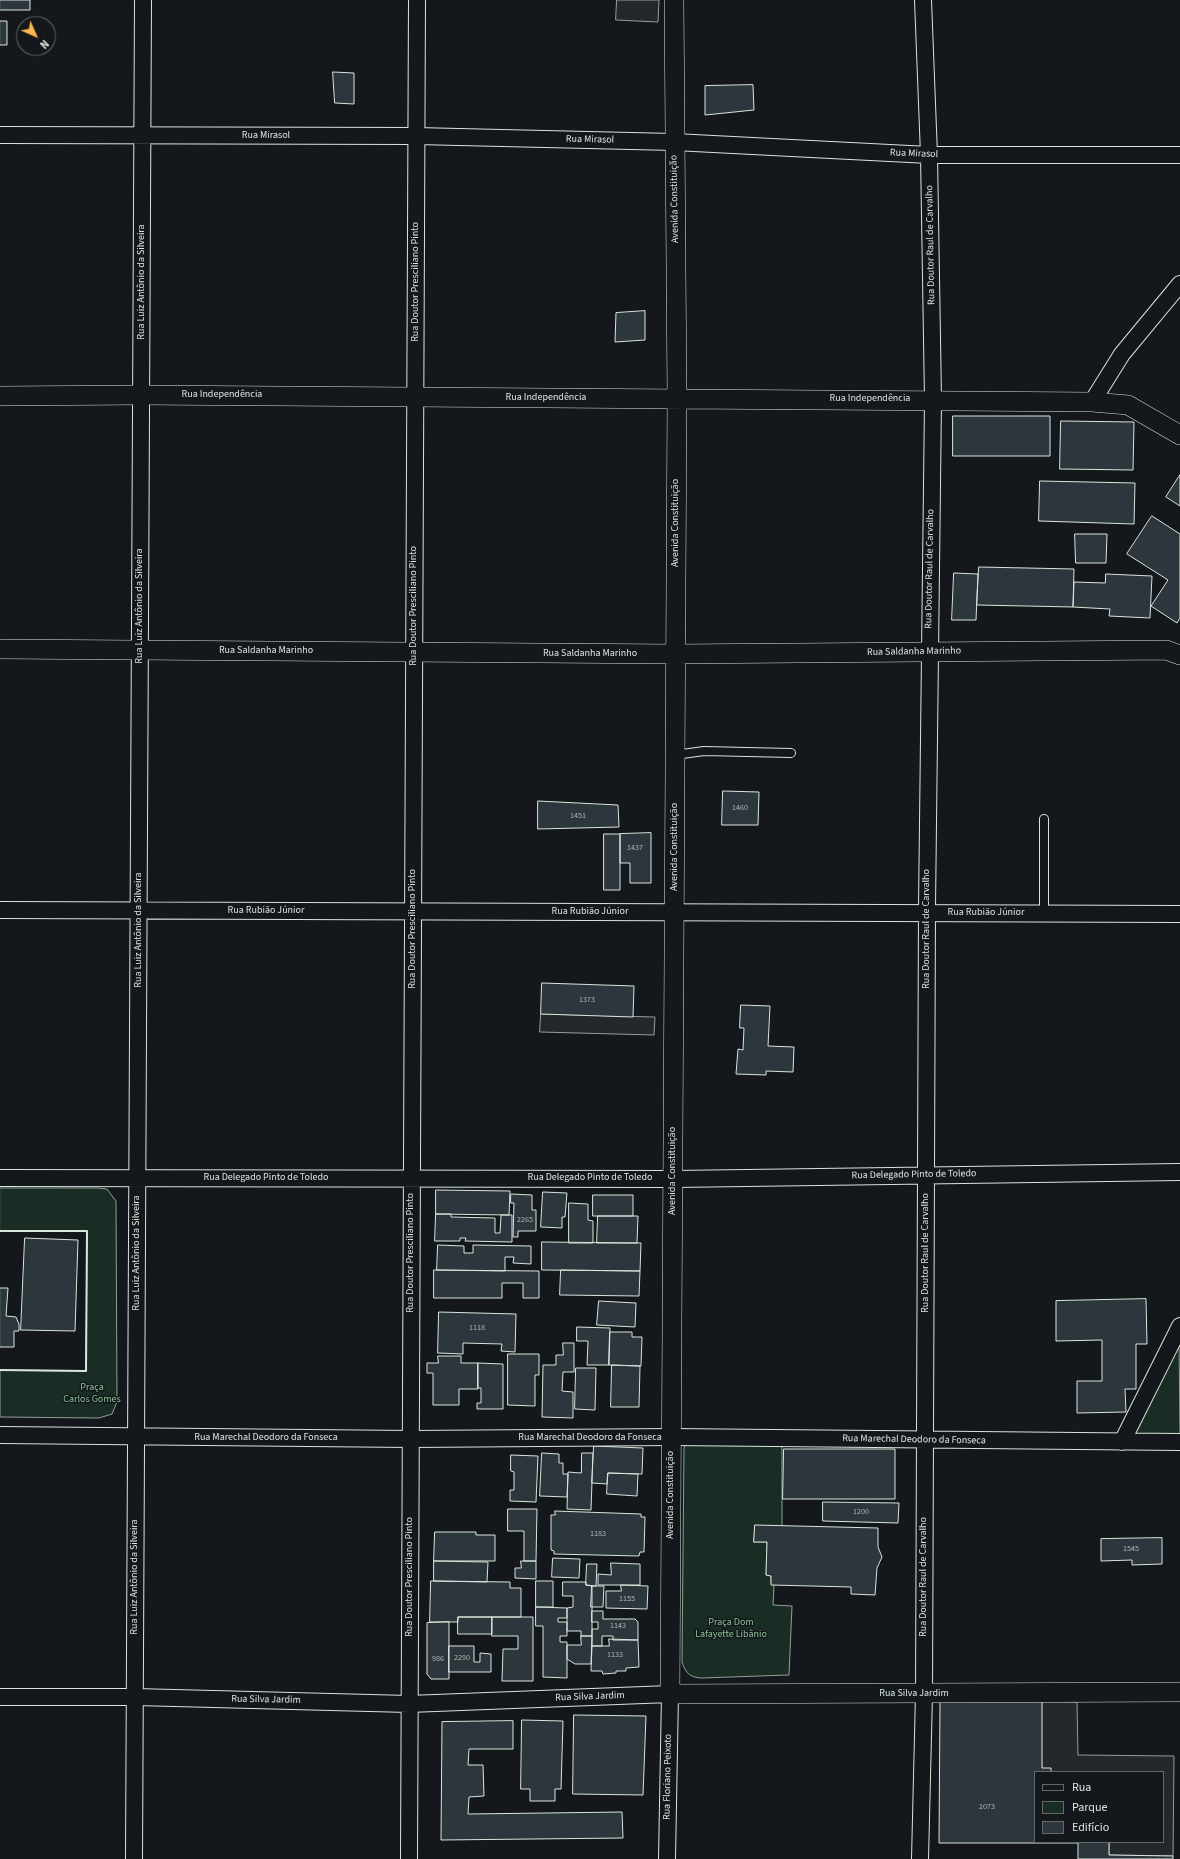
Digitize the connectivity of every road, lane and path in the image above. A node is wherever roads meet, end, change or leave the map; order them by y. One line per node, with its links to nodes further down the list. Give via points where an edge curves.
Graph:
1 (144, 0): 6 (street, Rua Luiz Antônio da Silveira)
2 (417, 0): 7 (street, Rua Doutor Presciliano Pinto)
3 (674, 0): 8 (street, Avenida Constituição)
4 (923, 0): 9 (street, Rua Doutor Raul de Carvalho)
5 (0, 135): 6 (street, Rua Mirasol)
6 (143, 136): 7 (street, Rua Mirasol); 12 (street, Rua Luiz Antônio da Silveira)
7 (416, 136): 8 (street, Rua Mirasol); 14 (street, Rua Doutor Presciliano Pinto)
8 (674, 142): 9 (street, Rua Mirasol); 15 (street, Avenida Constituição)
9 (930, 155): 10 (street, Rua Mirasol); 16 (street, Rua Doutor Raul de Carvalho)
10 (1180, 156)
11 (1180, 284): 17 (street, via 1122,354)
12 (141, 395): 13 (street, Rua Independência); 14 (street, Rua Independência); 20 (street, Rua Luiz Antônio da Silveira)
13 (0, 396)
14 (415, 397): 15 (street, Rua Independência); 22 (street, Rua Doutor Presciliano Pinto)
15 (676, 398): 16 (street, Rua Independência); 23 (street, Avenida Constituição)
16 (933, 400): 17 (street, Rua Independência); 21 (street, Rua Doutor Raul de Carvalho)
17 (1092, 402): 18 (street, Rua Independência, via 1128,405)
18 (1180, 435)
19 (0, 649): 20 (street, Rua Saldanha Marinho)
20 (140, 650): 22 (street, Rua Saldanha Marinho); 29 (street, Rua Luiz Antônio da Silveira)
21 (929, 651): 23 (street, Rua Saldanha Marinho); 24 (street, Rua Saldanha Marinho, via 1166,650); 32 (street, Rua Doutor Raul de Carvalho)
22 (414, 653): 23 (street, Rua Saldanha Marinho); 30 (street, Rua Doutor Presciliano Pinto)
23 (675, 654): 26 (street, Avenida Constituição)
24 (1180, 655)
25 (791, 753): 26 (lane, via 704,751)
26 (675, 755): 31 (street, Avenida Constituição)
27 (1044, 819): 33 (lane)
28 (0, 910): 29 (street, Rua Rubião Júnior)
29 (139, 911): 30 (street, Rua Rubião Júnior); 37 (street, Rua Luiz Antônio da Silveira)
30 (413, 912): 31 (street, Rua Rubião Júnior); 39 (street, Rua Doutor Presciliano Pinto)
31 (674, 912): 32 (street, Rua Rubião Júnior); 40 (street, Avenida Constituição)
32 (927, 913): 33 (street, Rua Rubião Júnior); 36 (street, Rua Doutor Raul de Carvalho)
33 (1044, 914): 34 (street, Rua Rubião Júnior)
34 (1180, 914)
35 (1180, 1172): 36 (street, Rua Delegado Pinto de Toledo)
36 (927, 1174): 40 (street, Rua Delegado Pinto de Toledo); 46 (street, Rua Doutor Raul de Carvalho)
37 (137, 1177): 38 (street, Rua Delegado Pinto de Toledo); 39 (street, Rua Delegado Pinto de Toledo); 44 (street, Rua Luiz Antônio da Silveira)
38 (0, 1178)
39 (412, 1178): 40 (street, Rua Delegado Pinto de Toledo); 45 (street, Rua Doutor Presciliano Pinto)
40 (674, 1179): 43 (street, Avenida Constituição)
41 (1180, 1326): 47 (street)
42 (0, 1435): 44 (street, Rua Marechal Deodoro da Fonseca)
43 (672, 1437): 45 (street, Rua Marechal Deodoro da Fonseca); 46 (street, Rua Marechal Deodoro da Fonseca); 50 (street, Avenida Constituição)
44 (136, 1438): 45 (street, Rua Marechal Deodoro da Fonseca); 53 (street, Rua Luiz Antônio da Silveira)
45 (411, 1439): 54 (street, Rua Doutor Presciliano Pinto)
46 (925, 1440): 47 (street, Rua Marechal Deodoro da Fonseca); 51 (street, Rua Doutor Raul de Carvalho)
47 (1122, 1442): 48 (street, Rua Marechal Deodoro da Fonseca)
48 (1180, 1442)
49 (1180, 1692): 51 (street, Rua Silva Jardim)
50 (670, 1694): 51 (street, Rua Silva Jardim); 54 (street, Rua Silva Jardim); 57 (street, Rua Floriano Peixoto)
51 (924, 1694): 58 (street, Rua Doutor Raul de Carvalho)
52 (0, 1697): 53 (street, Rua Silva Jardim)
53 (135, 1697): 54 (street, Rua Silva Jardim); 55 (street, Rua Luiz Antônio da Silveira)
54 (410, 1704): 56 (street, Rua Doutor Presciliano Pinto)
55 (134, 1859)
56 (409, 1859)
57 (667, 1859)
58 (920, 1859)

